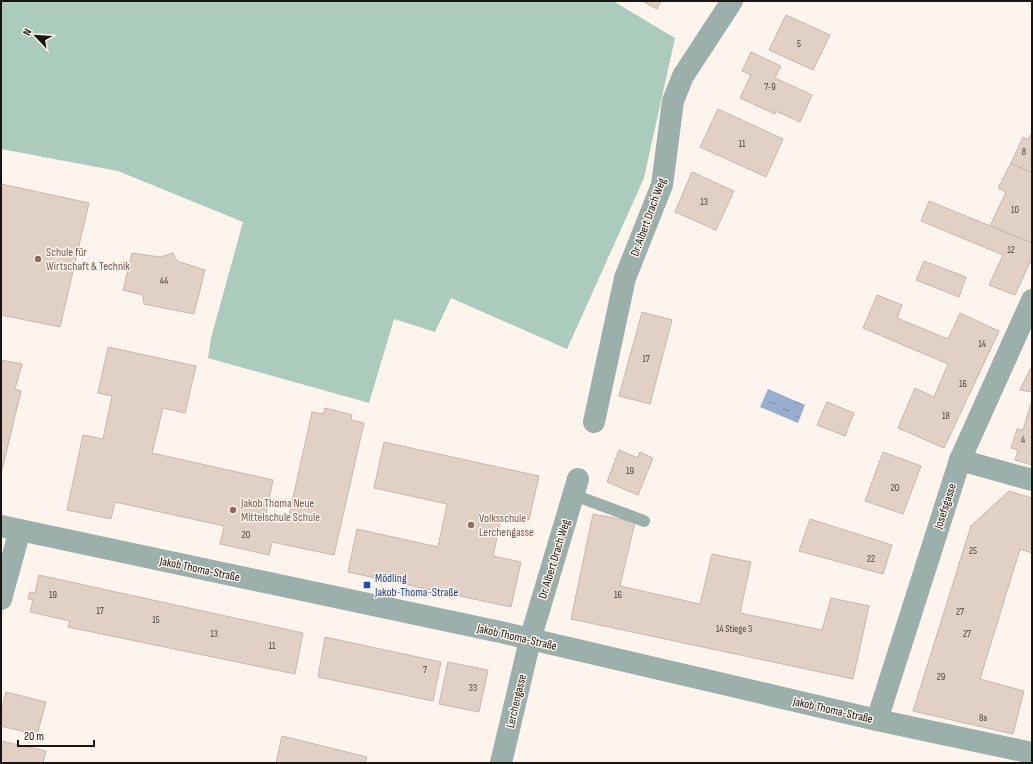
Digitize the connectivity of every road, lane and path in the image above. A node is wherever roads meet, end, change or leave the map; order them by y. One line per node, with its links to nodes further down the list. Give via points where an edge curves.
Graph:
1 (732, 1): 3 (street, Dr. Albert Drach Weg, via 683,76 673,100 662,185 625,278)
2 (1032, 300): 4 (street, Josefsgasse)
3 (594, 422)
4 (960, 460): 5 (street); 11 (street, Josefsgasse)
5 (1032, 480)
6 (576, 487): 7 (lane); 10 (street, Dr. Albert Drach Weg)
7 (644, 521)
8 (10, 528): 9 (street); 10 (street, Jakob Thoma-Straße)
9 (1, 599)
10 (530, 640): 11 (street, Jakob Thoma-Straße); 13 (street, Lerchengasse)
11 (877, 720): 12 (street, Jakob Thoma-Straße)
12 (1032, 754)
13 (501, 763)

